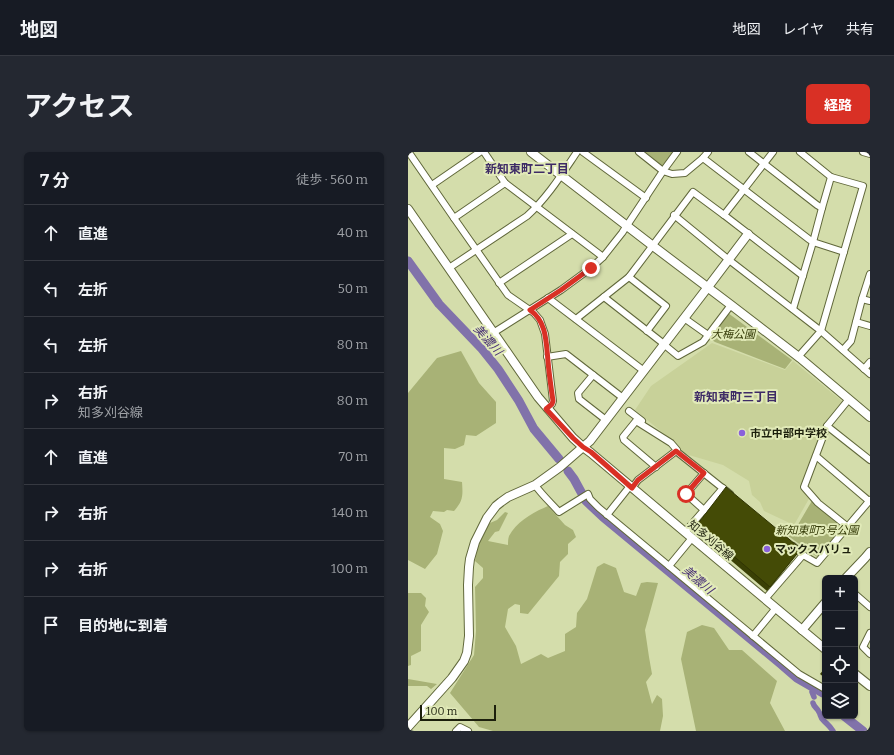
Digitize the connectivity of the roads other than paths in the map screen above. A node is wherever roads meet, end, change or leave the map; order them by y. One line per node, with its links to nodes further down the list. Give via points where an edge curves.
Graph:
1 (480, 152): 21 (street)
2 (484, 152): 20 (street)
3 (531, 152): 18 (street)
4 (577, 152): 18 (street)
5 (583, 152): 23 (street)
6 (639, 152): 17 (street)
7 (677, 152): 17 (street)
8 (708, 152): 15 (street)
9 (749, 152): 16 (street)
10 (773, 152): 16 (street)
11 (800, 152): 19 (street)
12 (864, 152): 14 (street)
13 (411, 154): 21 (street)
14 (870, 154)
15 (703, 158): 17 (street, via 685,173 672,174); 22 (street)
16 (764, 164): 22 (street); 25 (street)
17 (663, 171): 23 (street)
18 (561, 175): 24 (street); 30 (street)
19 (831, 177): 25 (street); 36 (street, via 863,186)
20 (504, 183): 24 (street); 29 (street)
21 (432, 184): 29 (street)
22 (744, 189): 28 (street); 33 (street)
23 (646, 198): 30 (street)
24 (536, 208): 31 (street); 35 (street)
25 (822, 208): 33 (street)
26 (408, 209): 39 (street, 知多刈谷線)
27 (675, 215): 28 (street, via 694,192); 34 (street); 38 (street)
28 (724, 215): 32 (street)
29 (454, 218): 35 (street)
30 (626, 225): 34 (street); 37 (street)
31 (572, 234): 37 (street); 43 (street)
32 (748, 234): 38 (street); 41 (street)
33 (813, 242): 36 (street); 41 (street)
34 (653, 246): 42 (street); 44 (street)
35 (477, 250): 39 (street); 43 (street)
36 (844, 252): 57 (street)
37 (603, 257): 46 (street)
38 (728, 260): 44 (street); 50 (street)
39 (449, 268): 58 (street, 知多刈谷線)
40 (870, 274): 47 (street)
41 (803, 276): 50 (street)
42 (629, 277): 45 (street); 56 (street, via 666,306)
43 (499, 283): 51 (street, via 508,295)
44 (708, 287): 49 (street); 52 (street)
45 (604, 297): 53 (street); 56 (street)
46 (548, 298): 51 (street); 53 (street)
47 (862, 299): 48 (street); 54 (street)
48 (870, 301)
49 (732, 305): 59 (street); 63 (street)
50 (794, 309): 57 (street)
51 (530, 310): 58 (street); 62 (street, via 537,316 543,328)
52 (684, 318): 59 (street); 60 (street)
53 (576, 319): 66 (street)
54 (856, 322): 55 (street); 61 (street, via 851,341)
55 (870, 326)
56 (647, 330): 60 (street)
57 (821, 330): 61 (street); 63 (street)
58 (493, 333): 71 (street, 知多刈谷線)
59 (708, 336): 60 (street, via 703,342 678,356)
60 (664, 344): 66 (street)
61 (843, 350): 65 (street)
62 (547, 357): 68 (street, via 566,354); 71 (street, via 553,401)
63 (798, 357): 70 (street)
64 (870, 362): 65 (street)
65 (864, 369): 67 (street)
66 (644, 371): 69 (street)
67 (870, 374)
68 (593, 375): 69 (street); 74 (street, via 578,393 580,399)
69 (623, 398): 74 (street)
70 (849, 399): 73 (street); 76 (street)
71 (546, 409): 77 (street, 知多刈谷線)
72 (629, 411): 75 (street, via 645,423)
73 (870, 417)
74 (606, 420): 77 (street)
75 (644, 425): 78 (street, via 671,443); 81 (street, via 636,421 624,440)
76 (827, 426): 79 (street); 80 (street)
77 (583, 447): 83 (street); 84 (street, 知多刈谷線)
78 (676, 451): 81 (street); 82 (street)
79 (816, 456): 87 (street); 90 (street, via 804,487 818,503)
80 (870, 460)
81 (656, 467): 84 (street)
82 (704, 473): 85 (street); 88 (street, via 686,494)
83 (536, 485): 89 (street, via 559,512 585,496); 111 (street, via 501,502 483,525 475,542 469,567 467,653 452,678)
84 (631, 487): 89 (street); 91 (street, 知多刈谷線)
85 (723, 488): 86 (street); 88 (street)
86 (734, 498)
87 (870, 500): 90 (street)
88 (704, 510): 91 (street)
89 (607, 515): 96 (street)
90 (848, 527): 95 (street, via 817,563)
91 (685, 532): 92 (street, 知多刈谷線)
92 (692, 538): 96 (street); 99 (street, 知多刈谷線)
93 (786, 540): 95 (street)
94 (870, 552): 97 (street)
95 (803, 554): 99 (street)
96 (669, 566): 105 (street)
97 (849, 575)
98 (858, 596): 100 (street)
99 (765, 599): 102 (street, 知多刈谷線)
100 (870, 606)
101 (822, 607): 103 (street)
102 (776, 608): 103 (street, 知多刈谷線); 105 (street)
103 (802, 630): 106 (street, 知多刈谷線)
104 (870, 633): 107 (street, via 863,647)
105 (753, 636): 110 (street, via 799,674)
106 (823, 647)
107 (870, 654)
108 (858, 677): 109 (street)
109 (870, 686)
110 (822, 687)
111 (408, 727)
112 (456, 731): 113 (street, via 460,727)
113 (468, 731)

